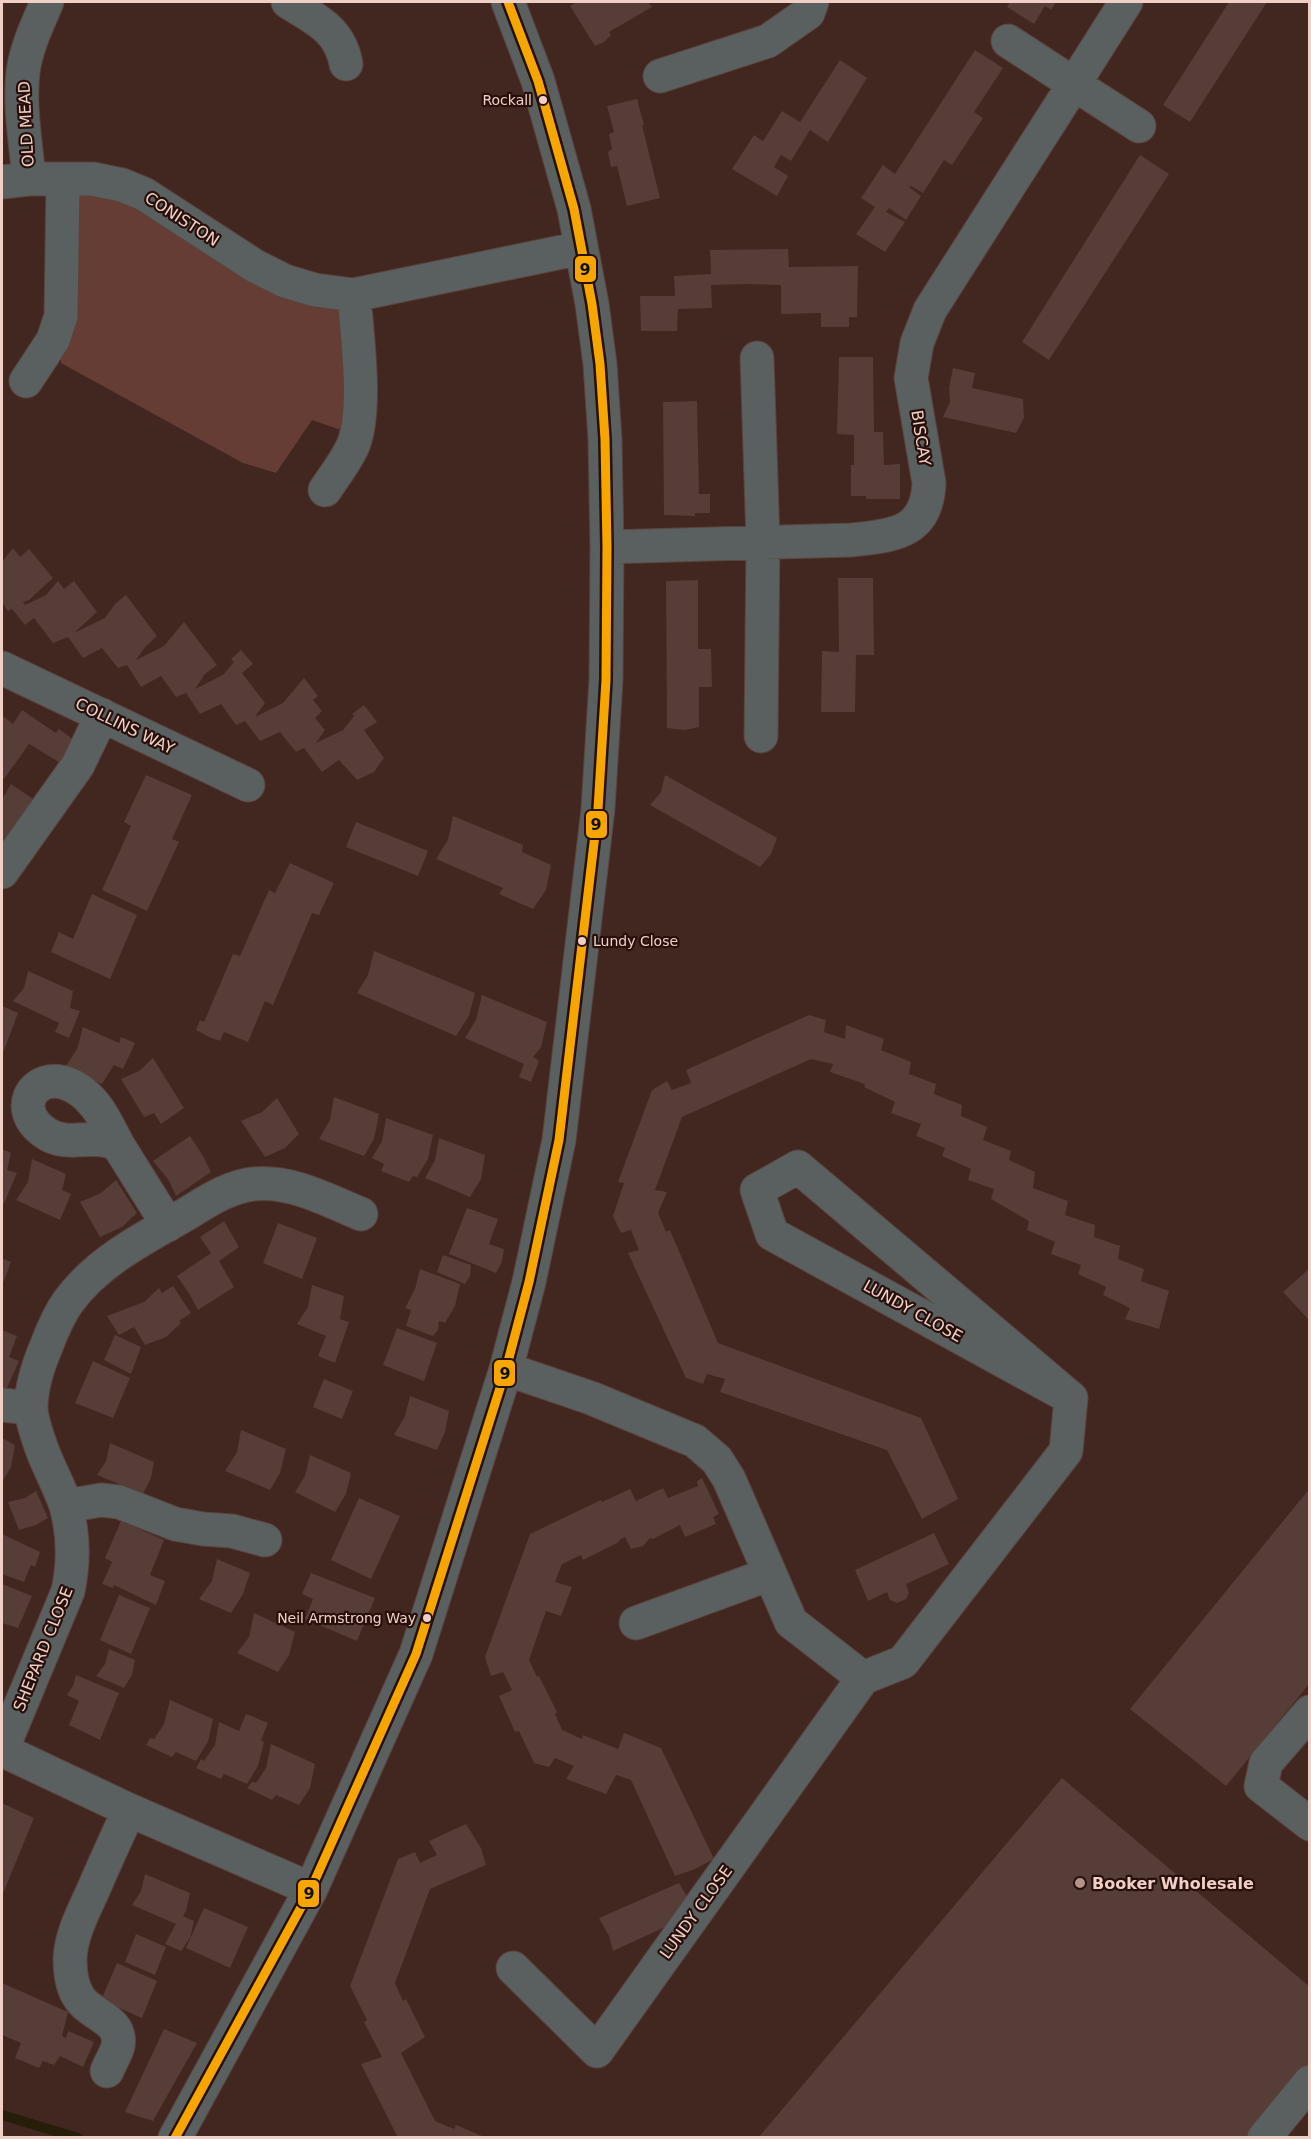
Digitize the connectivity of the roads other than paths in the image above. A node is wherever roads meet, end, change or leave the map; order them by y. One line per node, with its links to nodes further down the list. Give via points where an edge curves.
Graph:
1 (47, 2): 12 (street, OLD MEAD, via 23,71 23,117)
2 (288, 2): 7 (street, via 335,35 344,48)
3 (508, 2): 13 (street, via 538,81)
4 (812, 2): 8 (street, via 808,13 768,41)
5 (1126, 2): 9 (street, BISCAY)
6 (1008, 41): 9 (street)
7 (346, 64)
8 (660, 76)
9 (1074, 84): 10 (street); 18 (street, BISCAY, via 930,309 917,344 911,378 929,483 924,510 912,525 881,536)
10 (1139, 126)
11 (63, 180): 12 (street, CONISTON); 14 (street, CONISTON, via 93,179 122,184 285,281); 16 (street, via 61,316 53,340)
12 (15, 181)
13 (581, 248): 14 (street, CONISTON); 19 (street, via 600,364)
14 (354, 295): 17 (street, via 360,393 358,428 353,445)
15 (757, 358): 18 (street)
16 (26, 381)
17 (324, 490)
18 (763, 541): 19 (street, BISCAY); 22 (street)
19 (607, 547): 28 (street, via 606,680 598,809 561,1128 529,1282)
20 (2, 668): 21 (street, COLLINS WAY)
21 (102, 716): 23 (street, COLLINS WAY); 24 (street, via 78,765)
22 (761, 736)
23 (248, 786)
24 (2, 872)
25 (118, 1145): 27 (street)
26 (361, 1214): 27 (street, SHEPARD CLOSE, via 295,1187 254,1184 233,1188)
27 (168, 1225): 30 (street, SHEPARD CLOSE, via 98,1269 81,1285 56,1322 33,1383)
28 (506, 1369): 33 (street, via 591,1398 694,1441 717,1460 729,1479); 40 (street, via 416,1654)
29 (1071, 1398): 29 (street, LUNDY CLOSE, via 798,1167 757,1190 772,1233); 35 (street, via 1066,1451 903,1662)
30 (16, 1407): 31 (street, SHEPARD CLOSE, via 34,1426)
31 (66, 1506): 32 (street, via 101,1500 119,1503 175,1524 232,1531); 37 (street, SHEPARD CLOSE, via 73,1540 68,1591)
32 (265, 1540)
33 (770, 1574): 34 (street); 35 (street, via 791,1622)
34 (636, 1623)
35 (863, 1678): 41 (street, LUNDY CLOSE, via 597,2050)
36 (1310, 1712): 39 (street, via 1266,1763 1261,1786)
37 (2, 1750): 38 (street)
38 (129, 1810): 40 (street); 42 (street, via 75,1930 70,1958 75,1990 81,2000 113,2026 118,2037)
39 (1310, 1824)
40 (311, 1889): 44 (street)
41 (513, 1968)
42 (107, 2071)
43 (1310, 2082): 45 (street)
44 (175, 2138)
45 (1264, 2138)

